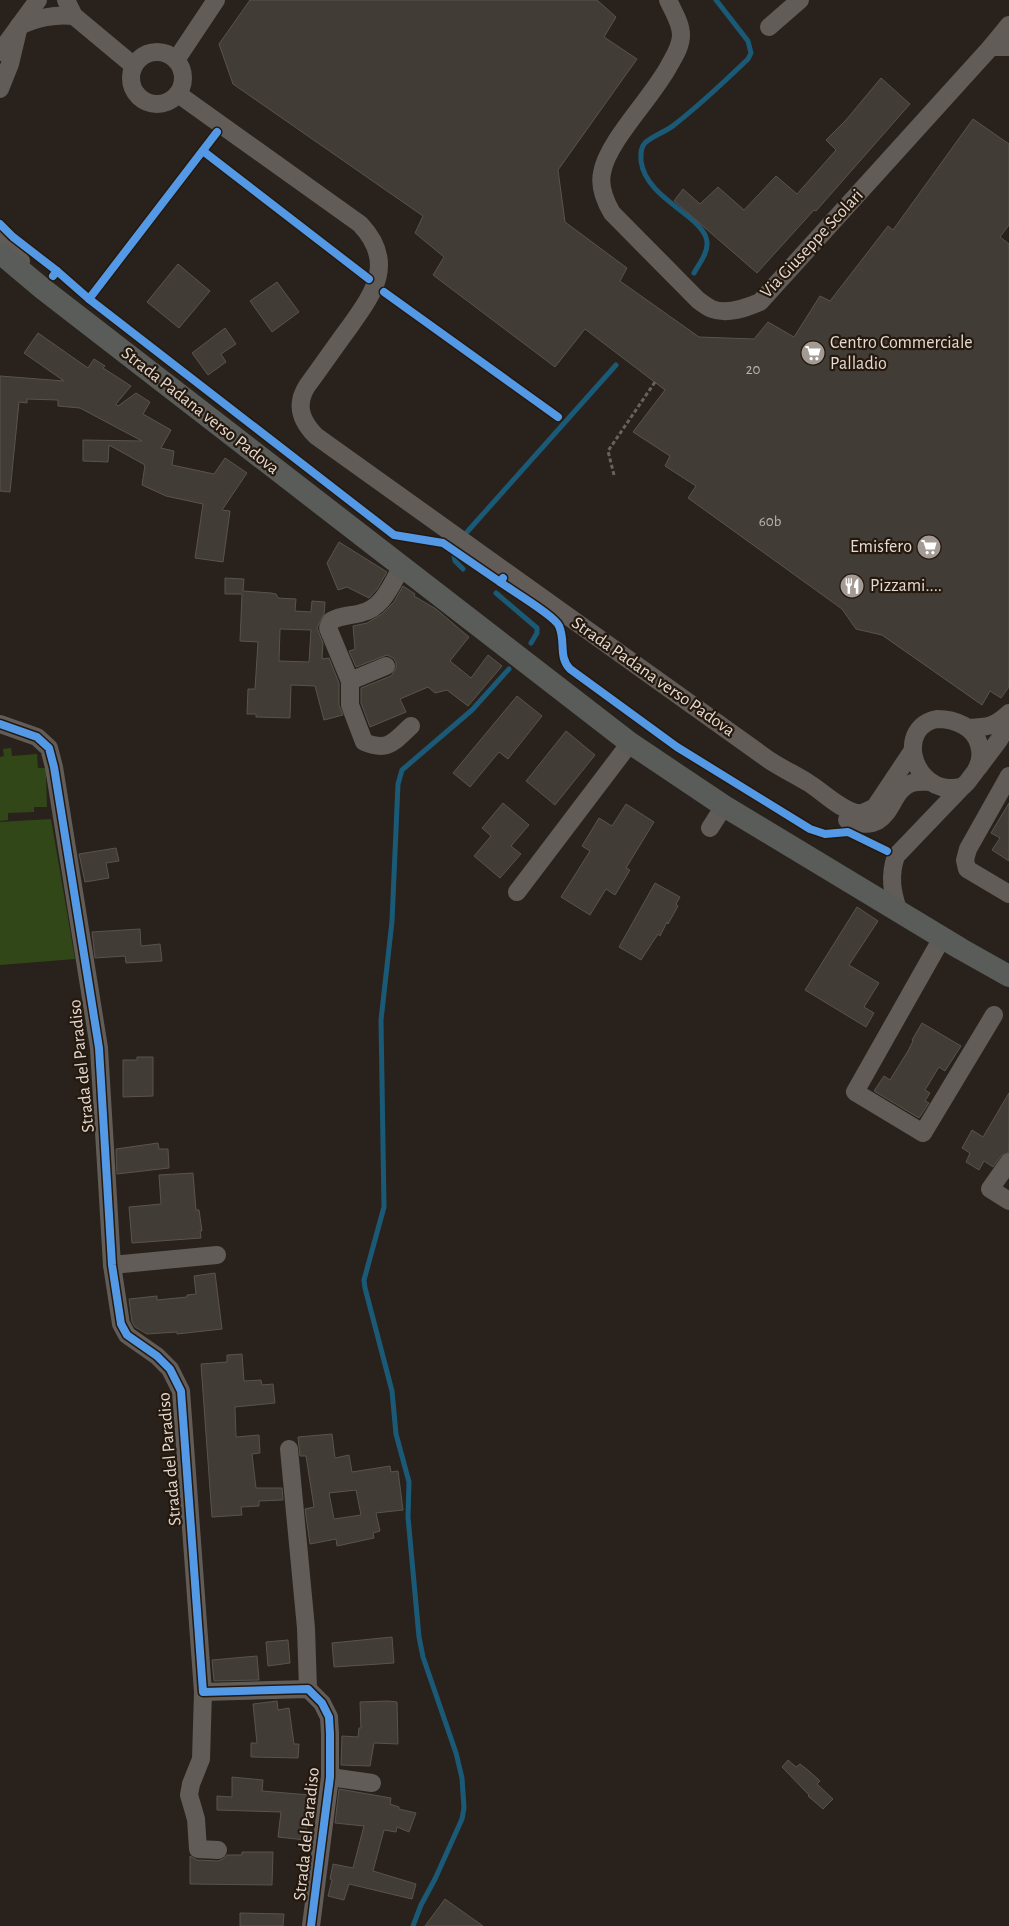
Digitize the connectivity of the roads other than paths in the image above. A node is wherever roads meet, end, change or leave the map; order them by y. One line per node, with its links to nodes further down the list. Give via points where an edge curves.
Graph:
1 (38, 0): 7 (street)
2 (66, 0): 6 (street)
3 (668, 0): 10 (street, Via Giuseppe Scolari, via 679,22 678,49 665,74 604,162 601,175 604,199 612,213 698,300 713,310 743,308 760,302)
4 (800, 0): 9 (street)
5 (215, 1): 13 (street)
6 (74, 16): 7 (street, via 41,17); 14 (street)
7 (19, 26): 12 (street); 15 (street)
8 (1009, 26): 10 (street, Via Giuseppe Scolari)
9 (769, 27)
10 (991, 47): 11 (street)
11 (1009, 47)
12 (2, 52)
13 (176, 60): 14 (street, via 162,52 153,52); 16 (street, via 183,81)
14 (134, 66): 16 (street, via 131,81 143,100 162,104)
15 (0, 89)
16 (178, 94): 31 (street, Strada Padana verso Padova, via 360,224 377,249 378,279 371,297 303,392 301,416 309,430)
17 (0, 236): 19 (street)
18 (0, 253): 19 (main road, Strada Padana verso Padova)
19 (43, 289): 20 (main road, Strada Padana verso Padova)
20 (401, 568): 22 (street, via 378,606 331,621 328,628); 28 (main road, Strada Padana verso Padova)
21 (386, 666): 22 (street)
22 (350, 681): 26 (street, via 350,705 364,742 376,747 388,746)
23 (1009, 713): 27 (street, via 998,724)
24 (1009, 723): 30 (street)
25 (0, 724): 46 (street, Strada del Paradiso, via 37,737 49,748 54,767 99,1048)
26 (411, 726)
27 (968, 728): 29 (street, Strada Padana verso Padova, via 944,719 929,720 918,730); 30 (street, via 980,746)
28 (630, 743): 35 (main road, Strada Padana verso Padova); 37 (street)
29 (913, 750): 31 (street, Strada Padana verso Padova, via 878,804 858,813); 33 (street, via 916,764)
30 (978, 768): 34 (street)
31 (787, 772): 33 (street, Strada Padana verso Padova, via 802,788 858,824 871,823 883,817 911,783)
32 (1009, 776): 38 (street, via 965,860 967,868)
33 (931, 782): 34 (street, Strada Padana verso Padova, via 946,788)
34 (963, 786): 39 (street, via 896,856 891,883)
35 (724, 806): 36 (street); 39 (main road, Strada Padana verso Padova)
36 (710, 828)
37 (517, 892)
38 (1009, 894)
39 (899, 912): 40 (main road, Strada Padana verso Padova)
40 (942, 938): 41 (main road, Strada Padana verso Padova); 42 (street, via 855,1092 923,1133)
41 (1009, 976)
42 (994, 1015)
43 (1009, 1162): 44 (street, via 990,1189)
44 (1009, 1201)
45 (217, 1255): 46 (street)
46 (112, 1266): 49 (street, Strada del Paradiso, via 121,1324 127,1335 170,1369 181,1391)
47 (288, 1448): 48 (street, via 306,1628)
48 (308, 1689): 49 (street); 50 (street, Strada del Paradiso, via 322,1703 329,1717)
49 (203, 1692): 52 (street, Strada del Paradiso, via 203,1748 189,1795 196,1819 198,1849)
50 (330, 1777): 51 (street, Strada del Paradiso); 53 (street, Strada del Paradiso)
51 (372, 1783)
52 (218, 1850)
53 (311, 1926)

